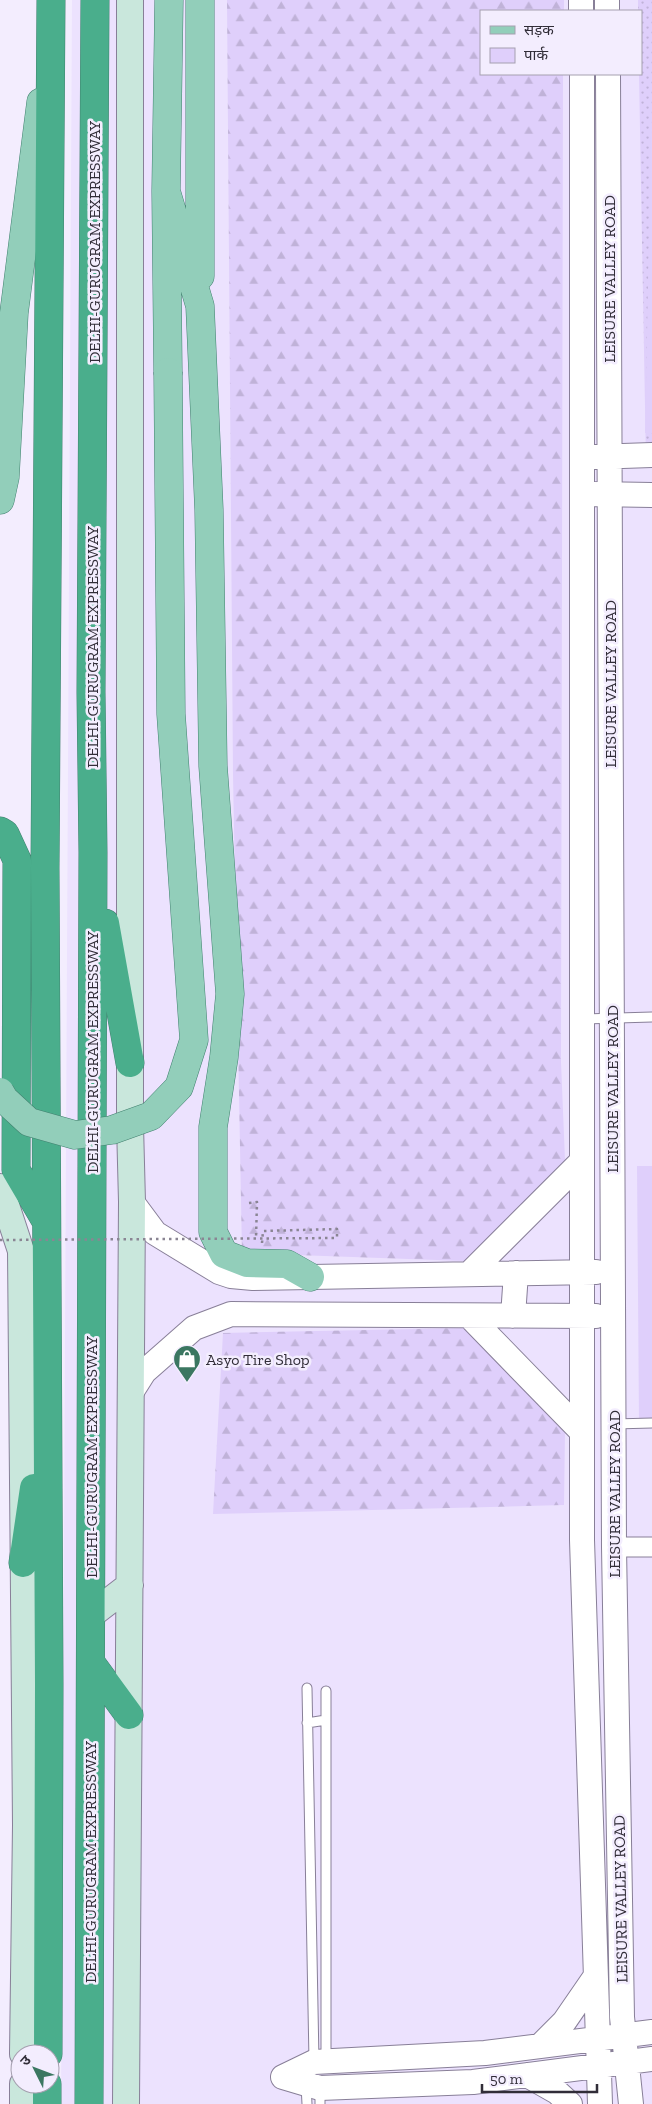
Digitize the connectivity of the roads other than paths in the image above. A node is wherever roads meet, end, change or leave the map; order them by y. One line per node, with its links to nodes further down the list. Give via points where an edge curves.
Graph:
1 (95, 0): 20 (highway, DELHI-GURUGRAM EXPRESSWAY)
2 (130, 0): 24 (main road)
3 (168, 0): 7 (main road)
4 (186, 0): 7 (main road)
5 (200, 0): 11 (main road)
6 (51, 5): 18 (main road, via 14,313 5,477); 29 (highway, via 44,869)
7 (168, 45): 10 (main road)
8 (582, 75): 14 (street, LEISURE VALLEY ROAD)
9 (608, 75): 13 (street, LEISURE VALLEY ROAD)
10 (166, 191): 11 (main road); 25 (main road, bridge, via 171,714 194,1040 179,1087 151,1116 112,1130 76,1135 29,1122)
11 (200, 306): 34 (main road, via 209,510 213,766 230,994 213,1127 213,1232 224,1254 247,1263 286,1264)
12 (652, 455): 13 (street)
13 (609, 456): 14 (street); 16 (street, LEISURE VALLEY ROAD)
14 (581, 458): 15 (street, LEISURE VALLEY ROAD)
15 (581, 494): 16 (street); 23 (street, LEISURE VALLEY ROAD)
16 (609, 495): 17 (street); 22 (street, LEISURE VALLEY ROAD)
17 (652, 495)
18 (0, 500)
19 (0, 831): 29 (highway, via 5,834 17,860 16,1170)
20 (92, 852): 24 (highway); 48 (highway, DELHI-GURUGRAM EXPRESSWAY)
21 (652, 1016): 22 (lane)
22 (612, 1017): 23 (lane); 31 (street, LEISURE VALLEY ROAD)
23 (581, 1019): 26 (street, LEISURE VALLEY ROAD)
24 (130, 1063): 28 (main road)
25 (0, 1092)
26 (581, 1162): 30 (street, LEISURE VALLEY ROAD); 33 (street)
27 (0, 1187): 46 (main road, via 21,1251)
28 (132, 1202): 34 (street, via 155,1233 219,1272 253,1278); 39 (main road)
29 (46, 1222): 40 (highway)
30 (582, 1272): 31 (street); 32 (street); 36 (street, LEISURE VALLEY ROAD)
31 (613, 1272): 38 (street, LEISURE VALLEY ROAD)
32 (516, 1273): 33 (street); 35 (street)
33 (469, 1274): 34 (street)
34 (310, 1277)
35 (513, 1316): 36 (street); 37 (street)
36 (582, 1316): 38 (street); 43 (street, LEISURE VALLEY ROAD)
37 (470, 1317): 39 (street, via 231,1314 194,1328 144,1372); 43 (street)
38 (613, 1317): 42 (street, LEISURE VALLEY ROAD)
39 (132, 1391): 47 (main road)
40 (47, 1396): 46 (highway); 62 (highway)
41 (652, 1423): 42 (lane)
42 (614, 1424): 45 (street, LEISURE VALLEY ROAD)
43 (582, 1432): 57 (street, LEISURE VALLEY ROAD, via 582,1540)
44 (652, 1547): 45 (street)
45 (614, 1548): 59 (street, LEISURE VALLEY ROAD)
46 (23, 1563): 61 (main road, via 26,1815)
47 (130, 1585): 48 (main road); 52 (main road)
48 (91, 1615): 49 (highway, DELHI-GURUGRAM EXPRESSWAY)
49 (91, 1674): 52 (highway); 70 (highway, DELHI-GURUGRAM EXPRESSWAY)
50 (307, 1688): 54 (lane)
51 (326, 1691): 53 (lane)
52 (129, 1716): 71 (main road)
53 (326, 1720): 54 (lane); 55 (lane)
54 (307, 1723): 56 (lane)
55 (326, 1955): 56 (lane); 65 (lane)
56 (312, 1956): 65 (lane)
57 (595, 1976): 60 (street, LEISURE VALLEY ROAD); 63 (street, via 564,2022)
58 (652, 2032): 59 (street)
59 (623, 2035): 60 (street); 67 (street, LEISURE VALLEY ROAD)
60 (597, 2039): 63 (street); 66 (street, LEISURE VALLEY ROAD)
61 (23, 2044)
62 (48, 2044)
63 (540, 2046): 65 (street, via 485,2053)
64 (652, 2059): 67 (street)
65 (320, 2061): 69 (street, via 283,2077)
66 (598, 2064): 67 (street); 68 (street); 73 (street, LEISURE VALLEY ROAD)
67 (626, 2064): 74 (street, LEISURE VALLEY ROAD)
68 (527, 2075): 69 (street); 72 (street, via 557,2092)
69 (313, 2095)
70 (89, 2104)
71 (126, 2104)
72 (570, 2104)
73 (600, 2104)
74 (632, 2104)

